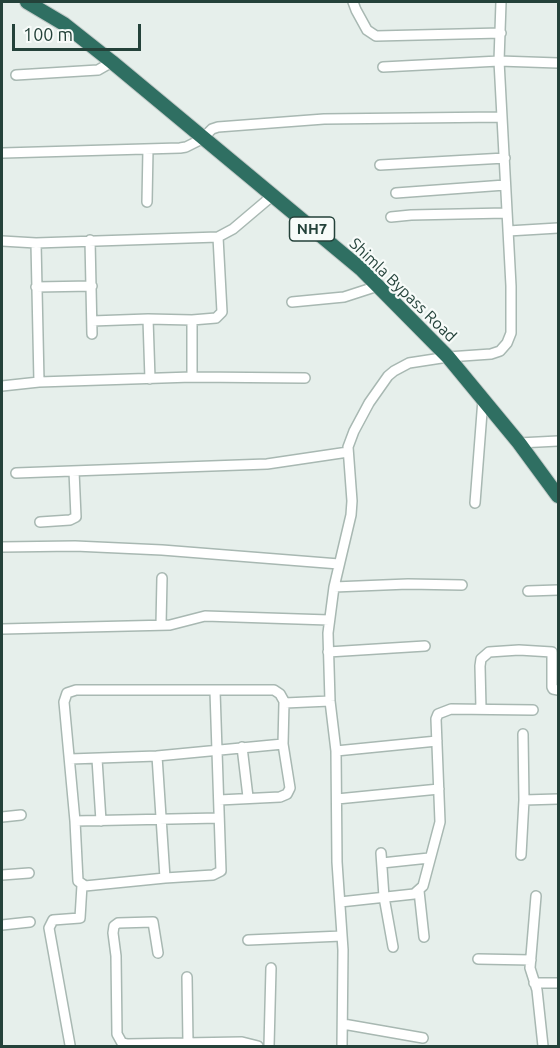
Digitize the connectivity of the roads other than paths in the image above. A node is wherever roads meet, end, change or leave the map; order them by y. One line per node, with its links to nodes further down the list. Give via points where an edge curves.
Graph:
1 (27, 2): 6 (highway, Shimla Bypass Road / NH7, via 64,24)
2 (353, 2): 4 (street, via 367,30 376,36)
3 (501, 2): 4 (street)
4 (501, 33): 5 (street)
5 (499, 61): 7 (street); 8 (street); 10 (street)
6 (112, 62): 9 (street, via 98,70); 11 (highway, Shimla Bypass Road / NH7)
7 (558, 63)
8 (383, 67)
9 (16, 75)
10 (501, 117): 11 (street, via 324,119 218,127); 14 (street)
11 (202, 139): 12 (street, via 186,147); 18 (highway, Shimla Bypass Road / NH7)
12 (148, 149): 13 (street); 19 (street)
13 (3, 153)
14 (504, 159): 15 (street); 16 (street)
15 (380, 165)
16 (505, 185): 17 (street); 20 (street)
17 (396, 192)
18 (272, 196): 24 (street); 29 (highway, Shimla Bypass Road / NH7)
19 (147, 202)
20 (506, 213): 21 (street); 23 (street)
21 (391, 218)
22 (558, 228): 23 (street)
23 (508, 231): 36 (street, via 512,321 507,343 490,354)
24 (218, 237): 25 (street); 33 (street, via 222,312 216,318)
25 (90, 240): 27 (street); 28 (street)
26 (2, 241): 27 (street)
27 (36, 243): 30 (street)
28 (92, 286): 30 (street); 34 (street)
29 (378, 286): 31 (street, via 344,297); 36 (highway, Shimla Bypass Road / NH7)
30 (36, 287): 40 (street)
31 (292, 302)
32 (148, 319): 33 (street); 34 (street); 39 (street)
33 (192, 320): 37 (street)
34 (92, 321): 35 (street)
35 (92, 334)
36 (448, 357): 42 (highway, Shimla Bypass Road / NH7); 45 (street, via 409,363 388,376 354,431)
37 (192, 377): 38 (street); 39 (street)
38 (305, 378)
39 (150, 379): 40 (street)
40 (39, 382): 41 (street)
41 (2, 386)
42 (483, 399): 44 (highway, Shimla Bypass Road / NH7); 49 (street)
43 (558, 441): 44 (street)
44 (519, 443): 48 (highway, Shimla Bypass Road / NH7)
45 (348, 452): 46 (street, via 267,464); 52 (street, via 352,501)
46 (74, 471): 47 (street); 50 (street, via 76,517)
47 (16, 473)
48 (558, 496)
49 (476, 503)
50 (40, 522)
51 (2, 547): 52 (street, via 162,550)
52 (339, 564): 55 (street)
53 (162, 578): 59 (street)
54 (462, 585): 55 (street)
55 (334, 587): 58 (street)
56 (558, 590): 57 (street)
57 (528, 591)
58 (329, 620): 59 (street, via 209,616); 62 (street)
59 (161, 625): 60 (street)
60 (2, 629)
61 (425, 646): 62 (street)
62 (328, 652): 65 (street)
63 (215, 690): 66 (street, via 274,690); 73 (street); 76 (street, via 71,691 64,702)
64 (558, 690): 67 (street, via 552,687 552,652 489,652 480,666)
65 (330, 701): 66 (street); 74 (street)
66 (284, 703): 71 (street)
67 (481, 708): 68 (street); 70 (street, via 440,712 436,719)
68 (533, 710)
69 (523, 734): 82 (street)
70 (437, 741): 74 (street); 78 (street)
71 (284, 744): 72 (street); 79 (street, via 288,792 280,797)
72 (242, 747): 73 (street); 79 (street)
73 (215, 750): 75 (street); 81 (street)
74 (336, 751): 80 (street)
75 (157, 756): 77 (street); 87 (street)
76 (70, 759): 77 (street); 88 (street)
77 (97, 759): 89 (street)
78 (439, 789): 80 (street); 91 (street, via 440,822)
79 (248, 797): 81 (street)
80 (337, 799): 99 (street)
81 (219, 800): 86 (street)
82 (524, 800): 83 (street); 90 (street)
83 (558, 800)
84 (21, 815): 85 (street)
85 (2, 817)
86 (219, 818): 87 (street); 94 (street, via 220,871 213,875)
87 (162, 820): 89 (street); 94 (street)
88 (75, 821): 89 (street); 95 (street, via 78,881)
89 (101, 821)
90 (521, 855)
91 (429, 858): 96 (street); 98 (street, via 382,858)
92 (29, 873): 93 (street)
93 (2, 875)
94 (165, 878): 95 (street)
95 (82, 885): 116 (street, via 81,918 53,920 49,928)
96 (420, 891): 98 (street); 103 (street)
97 (536, 896): 108 (street)
98 (384, 897): 99 (street); 105 (street)
99 (340, 902): 102 (street)
100 (30, 922): 101 (street)
101 (2, 925)
102 (342, 936): 104 (street); 113 (street)
103 (424, 937)
104 (248, 940)
105 (393, 947)
106 (158, 953): 118 (street, via 153,921 114,926 117,1034)
107 (478, 959): 108 (street)
108 (531, 960): 112 (street)
109 (271, 968): 120 (street)
110 (187, 977): 115 (street)
111 (558, 983): 112 (street)
112 (534, 984): 122 (street)
113 (343, 1023): 114 (street); 121 (street)
114 (423, 1038)
115 (188, 1043): 117 (street); 118 (street)
116 (70, 1045)
117 (202, 1045): 119 (street, via 242,1042)
118 (127, 1046)
119 (258, 1047)
120 (269, 1047)
121 (342, 1047)
122 (543, 1047)

